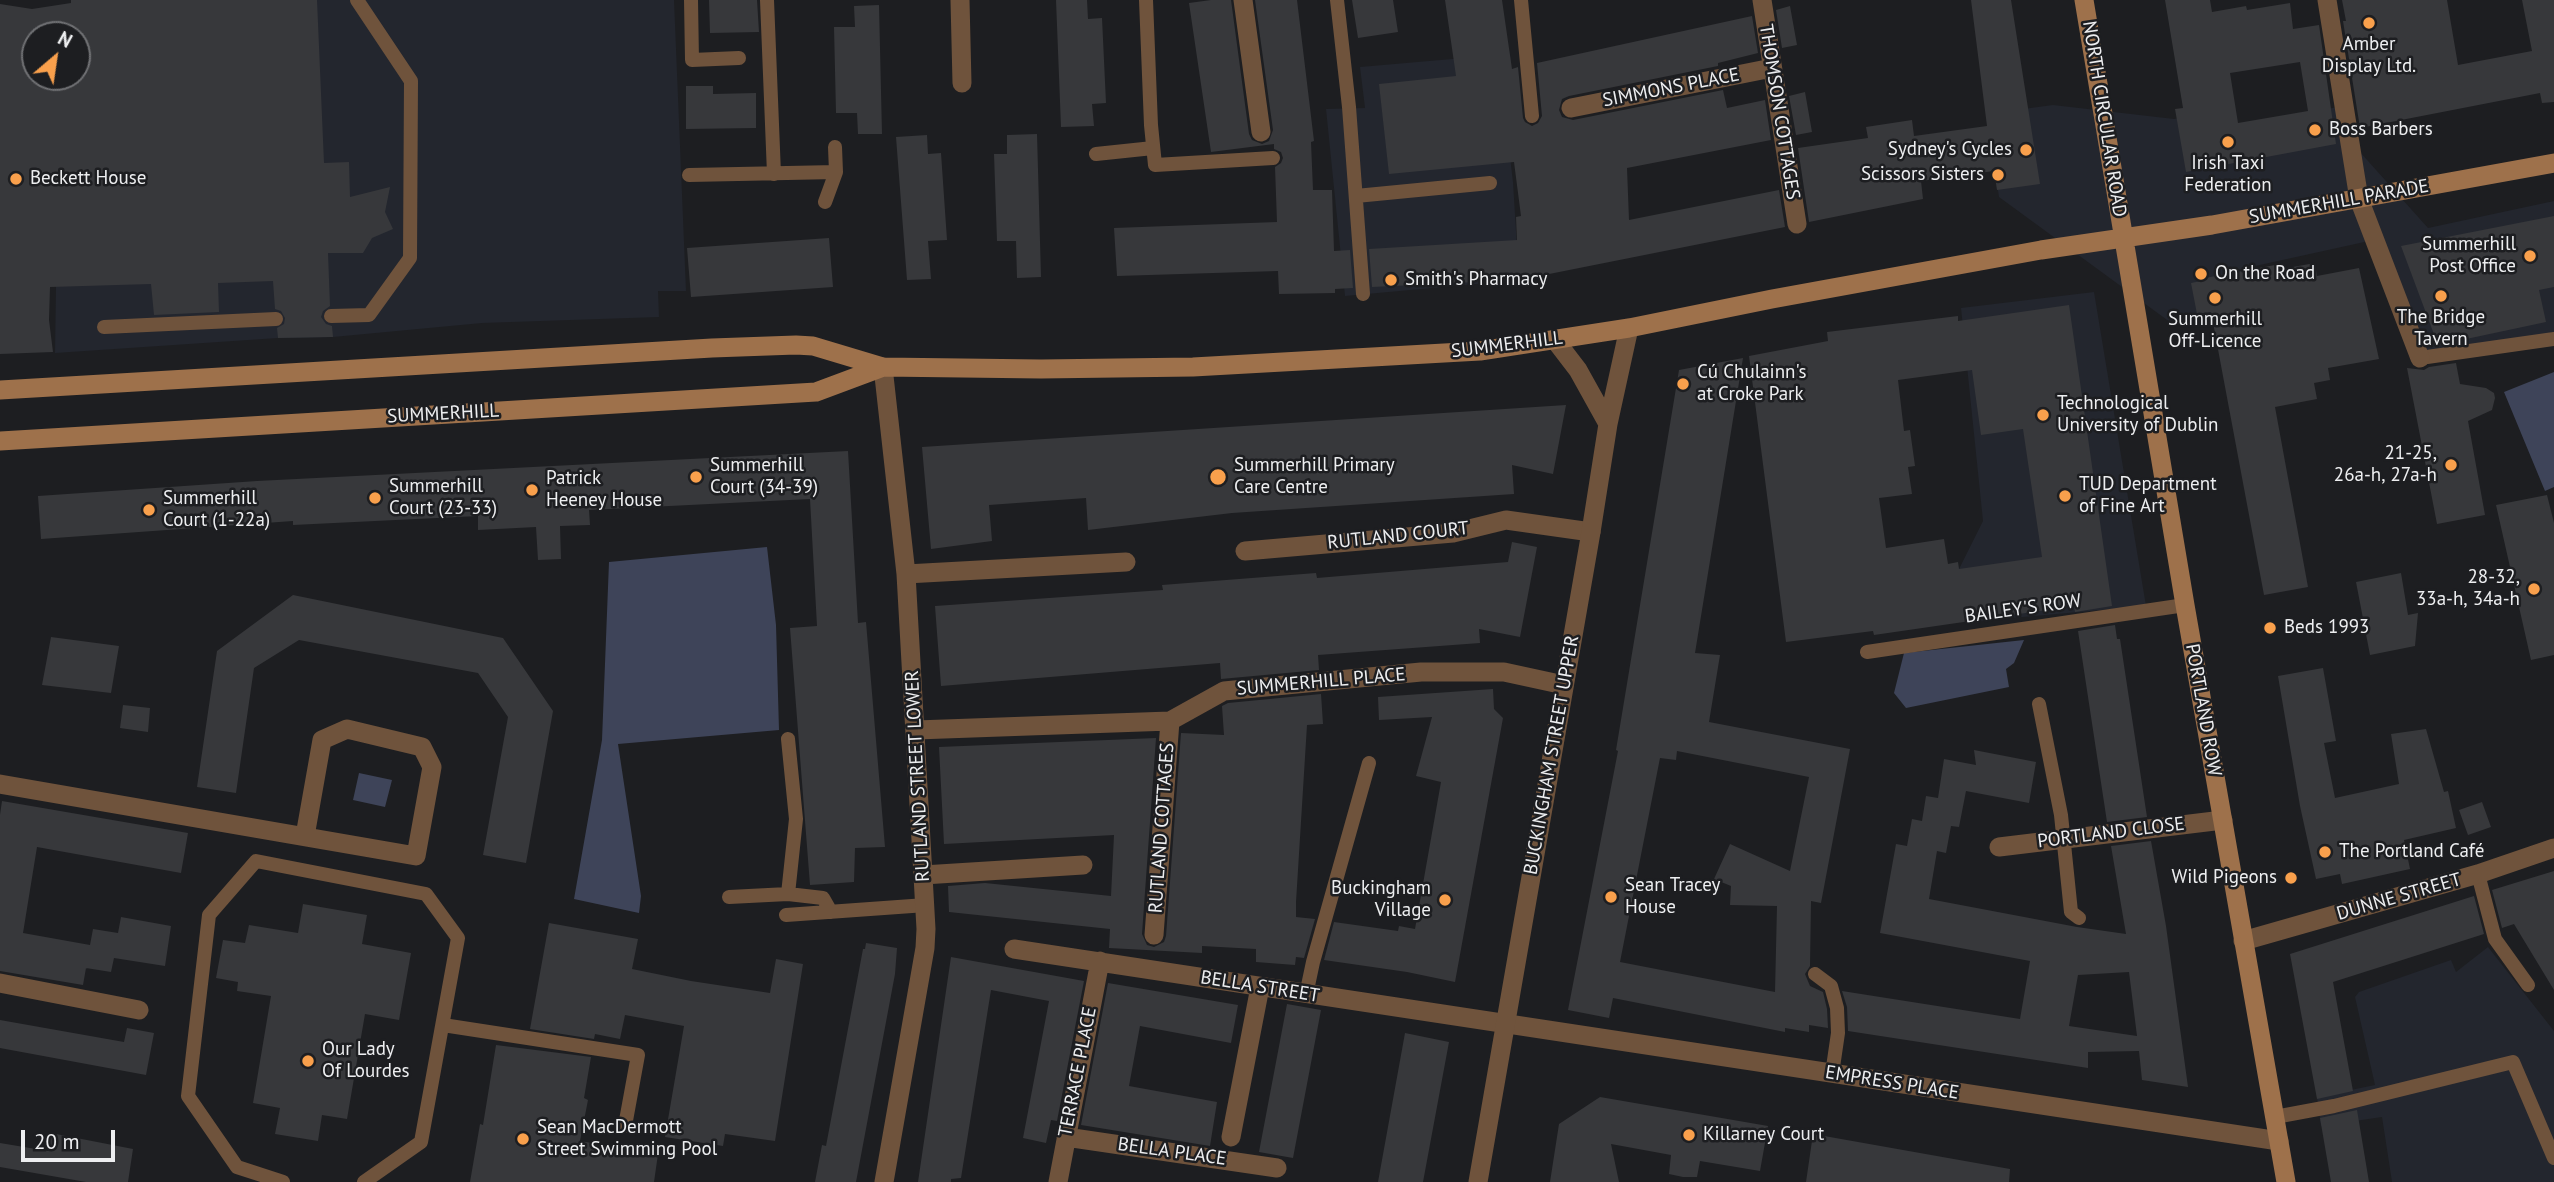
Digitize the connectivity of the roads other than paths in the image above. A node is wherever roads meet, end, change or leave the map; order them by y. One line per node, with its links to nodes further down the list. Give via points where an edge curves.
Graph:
1 (357, 0): 33 (lane, via 411,81 410,258 369,315)
2 (691, 0): 12 (lane, via 692,60)
3 (767, 0): 24 (lane)
4 (960, 0): 14 (street)
5 (1146, 0): 19 (lane)
6 (1243, 0): 17 (street)
7 (1336, 0): 27 (lane)
8 (1521, 0): 16 (lane)
9 (1762, 0): 13 (street, THOMSON COTTAGES)
10 (2084, 0): 31 (main road, NORTH CIRCULAR ROAD)
11 (2327, 0): 28 (street)
12 (739, 58)
13 (1772, 68): 15 (street, SIMMONS PLACE); 30 (street, THOMSON COTTAGES)
14 (962, 83)
15 (1571, 108)
16 (1532, 116)
17 (1261, 132)
18 (835, 147): 23 (lane)
19 (1153, 148): 20 (lane); 21 (lane, via 1155,165)
20 (1096, 154)
21 (1273, 158)
22 (2554, 163): 28 (main road, SUMMERHILL PARADE)
23 (836, 172): 24 (lane); 29 (lane)
24 (774, 174): 25 (lane)
25 (689, 175)
26 (1490, 183): 27 (lane)
27 (1356, 196): 32 (lane)
28 (2359, 200): 31 (main road, SUMMERHILL PARADE); 39 (street)
29 (825, 202)
30 (1797, 224)
31 (2123, 238): 36 (main road, SUMMERHILL); 48 (main road, PORTLAND ROW)
32 (1363, 294)
33 (331, 316)
34 (276, 319): 35 (lane)
35 (104, 327)
36 (1629, 328): 38 (main road, SUMMERHILL); 42 (street, BUCKINGHAM STREET UPPER)
37 (2554, 339): 39 (lane)
38 (1555, 340): 40 (main road, SUMMERHILL, via 1480,351 1193,367); 42 (street)
39 (2420, 358)
40 (883, 368): 41 (main road, SUMMERHILL, via 796,345); 43 (main road, SUMMERHILL, via 816,392); 47 (street, RUTLAND STREET LOWER)
41 (0, 390)
42 (1608, 424): 44 (street, BUCKINGHAM STREET UPPER)
43 (0, 441)
44 (1591, 533): 45 (street, RUTLAND COURT, via 1506,520 1453,533); 50 (street, BUCKINGHAM STREET UPPER)
45 (1245, 551)
46 (1126, 562): 47 (street)
47 (905, 574): 53 (street, RUTLAND STREET LOWER)
48 (2185, 605): 49 (lane, BAILEY'S ROW); 57 (main road, PORTLAND ROW)
49 (1867, 652)
50 (1564, 685): 52 (street, SUMMERHILL PLACE, via 1504,672 1422,672 1224,691); 82 (street, BUCKINGHAM STREET UPPER)
51 (2039, 704): 59 (lane)
52 (1170, 721): 53 (street, SUMMERHILL PLACE); 71 (street, RUTLAND COTTAGES)
53 (916, 730): 64 (street, RUTLAND STREET LOWER)
54 (788, 738): 65 (lane, via 796,818)
55 (1369, 763): 79 (lane)
56 (0, 783): 58 (street)
57 (2223, 820): 59 (street, PORTLAND CLOSE); 72 (main road, PORTLAND ROW)
58 (305, 835): 58 (street, via 322,740 348,729 422,747 432,767 416,856)
59 (2064, 839): 60 (street, PORTLAND CLOSE); 70 (lane, via 2071,912)
60 (1999, 847)
61 (2554, 848): 63 (street, DUNNE STREET)
62 (1083, 865): 64 (street)
63 (2478, 874): 72 (street, DUNNE STREET); 77 (lane, via 2495,939)
64 (923, 876): 67 (street, RUTLAND STREET LOWER)
65 (788, 894): 66 (lane); 68 (lane, via 823,898)
66 (729, 897)
67 (926, 905): 68 (lane); 93 (street, RUTLAND STREET LOWER, via 925,948)
68 (831, 912): 69 (lane)
69 (786, 915)
70 (2080, 918)
71 (1154, 934)
72 (2243, 941): 84 (main road, PORTLAND ROW)
73 (1014, 949): 74 (street, BELLA STREET)
74 (1100, 961): 78 (street, BELLA STREET); 86 (street, TERRACE PLACE)
75 (1815, 974): 83 (lane, via 1831,986 1837,1008)
76 (0, 983): 80 (street)
77 (2528, 985)
78 (1260, 987): 79 (street, BELLA STREET); 87 (street)
79 (1306, 995): 82 (street, BELLA STREET)
80 (139, 1010)
81 (443, 1025): 85 (lane, via 638,1055); 91 (lane, via 458,938 426,894 256,861 209,915 188,1096 237,1167); 92 (lane, via 421,1142)
82 (1506, 1025): 83 (street, EMPRESS PLACE); 95 (street, BUCKINGHAM STREET UPPER)
83 (1832, 1074): 88 (street, EMPRESS PLACE)
84 (2275, 1117): 88 (main road, PORTLAND ROW); 89 (lane, via 2513,1062)
85 (625, 1126)
86 (1066, 1137): 90 (street, BELLA PLACE); 94 (street, TERRACE PLACE)
87 (1231, 1137)
88 (2279, 1142): 96 (main road, PORTLAND ROW)
89 (2554, 1158)
90 (1277, 1168)
91 (283, 1182)
92 (364, 1182)
93 (884, 1182)
94 (1058, 1182)
95 (1478, 1182)
96 (2286, 1182)

